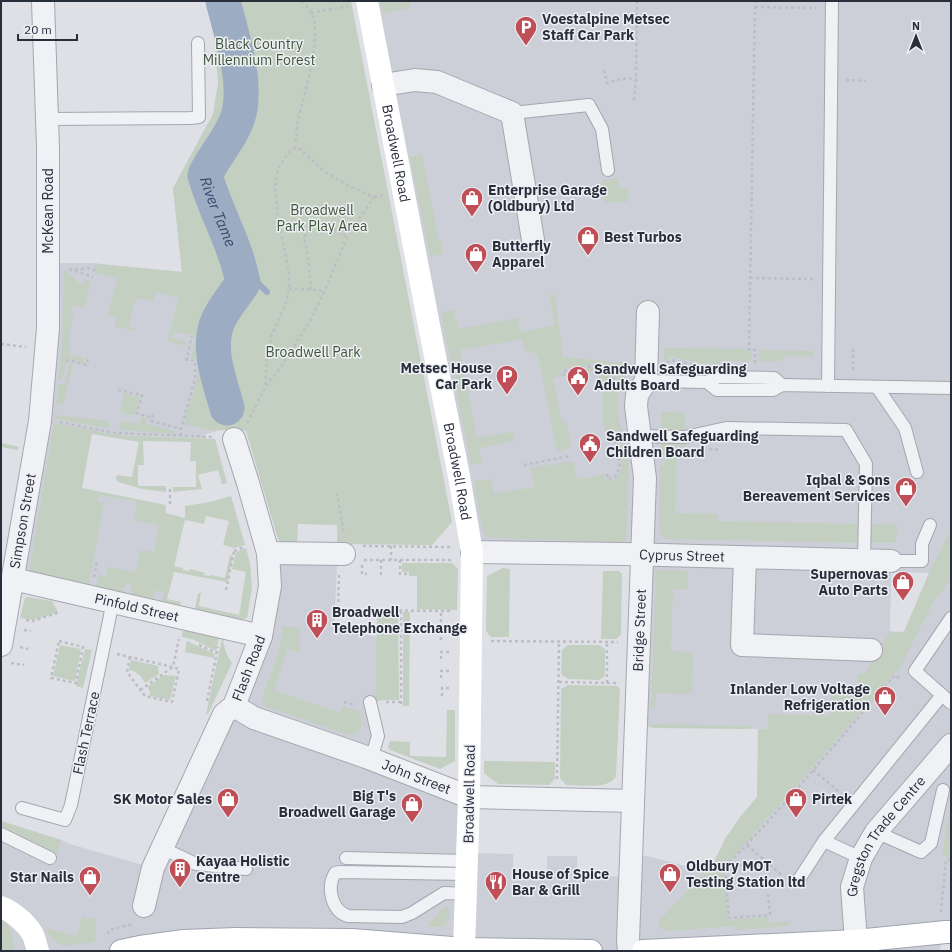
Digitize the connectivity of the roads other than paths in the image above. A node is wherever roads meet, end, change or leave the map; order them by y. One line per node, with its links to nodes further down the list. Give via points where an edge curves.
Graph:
1 (43, 1): 7 (street, McKean Road)
2 (832, 1): 12 (lane)
3 (358, 4): 5 (street, Broadwell Road)
4 (198, 43): 7 (lane, via 199,117)
5 (383, 85): 6 (street, via 415,80 437,82); 21 (street, Broadwell Road, via 459,476)
6 (512, 113): 8 (lane, via 589,105 602,129); 9 (street)
7 (47, 119): 15 (street, McKean Road)
8 (608, 170)
9 (533, 240)
10 (648, 312): 11 (street, Bridge Street)
11 (646, 381): 12 (lane, via 707,382 717,390 773,390 782,385); 17 (street, Bridge Street, via 637,395)
12 (828, 386): 13 (lane)
13 (877, 387): 14 (lane); 18 (lane, via 905,428)
14 (951, 388)
15 (47, 421): 27 (street, Simpson Street)
16 (232, 433): 20 (street, Flash Road)
17 (639, 436): 22 (street, Bridge Street, via 644,478); 25 (lane, via 685,437 726,428 846,430 866,464)
18 (917, 472)
19 (930, 526): 26 (lane, via 922,544 922,561)
20 (268, 553): 23 (street); 30 (street, Flash Road, via 270,586)
21 (460, 553): 22 (street, Cyprus Street); 39 (street, Broadwell Road)
22 (641, 555): 24 (street, Cyprus Street); 40 (street, Bridge Street)
23 (348, 558)
24 (745, 558): 25 (street, Cyprus Street); 31 (street, via 742,645)
25 (864, 560): 26 (street, Cyprus Street)
26 (891, 560)
27 (13, 578): 28 (street, Pinfold Street); 32 (street, Simpson Street)
28 (113, 602): 30 (street, Pinfold Street); 41 (lane, Flash Terrace, via 71,805 65,820)
29 (951, 618): 33 (lane, via 915,671)
30 (262, 636): 35 (street, Flash Road)
31 (871, 650)
32 (6, 654)
33 (947, 699): 44 (lane, via 853,804)
34 (370, 702): 37 (lane, via 378,736)
35 (234, 706): 37 (street, John Street, via 254,718); 45 (street, Flash Road, via 224,714)
36 (951, 746): 42 (street, Gregston Trade Centre)
37 (371, 759): 39 (street, John Street)
38 (943, 790): 42 (lane, via 931,843 921,852)
39 (469, 797): 40 (street, John Street); 50 (street, Broadwell Road)
40 (633, 801): 64 (street, Bridge Street)
41 (22, 808)
42 (876, 832): 48 (street, Gregston Trade Centre)
43 (1, 834): 46 (lane)
44 (824, 841): 48 (lane); 51 (lane)
45 (162, 848): 49 (lane, via 196,864); 52 (street, Flash Road, via 151,872)
46 (50, 858)
47 (346, 858): 50 (lane)
48 (861, 858): 57 (street, Gregston Trade Centre, via 852,887)
49 (246, 870)
50 (467, 876): 50 (lane, via 444,893 402,917 348,916 341,914 332,899 332,878 335,873 340,872); 58 (street, Broadwell Road)
51 (798, 881)
52 (144, 906)
53 (1, 907): 59 (street, via 20,919 28,928)
54 (946, 928): 57 (street)
55 (352, 940): 56 (street, via 236,939 184,941); 58 (street); 62 (street)
56 (152, 946): 60 (street); 61 (street, via 236,945)
57 (856, 946): 65 (street)
58 (464, 950): 63 (street)
59 (38, 951)
60 (121, 951)
61 (315, 951)
62 (323, 951)
63 (591, 951)
64 (629, 951)
65 (643, 951)

